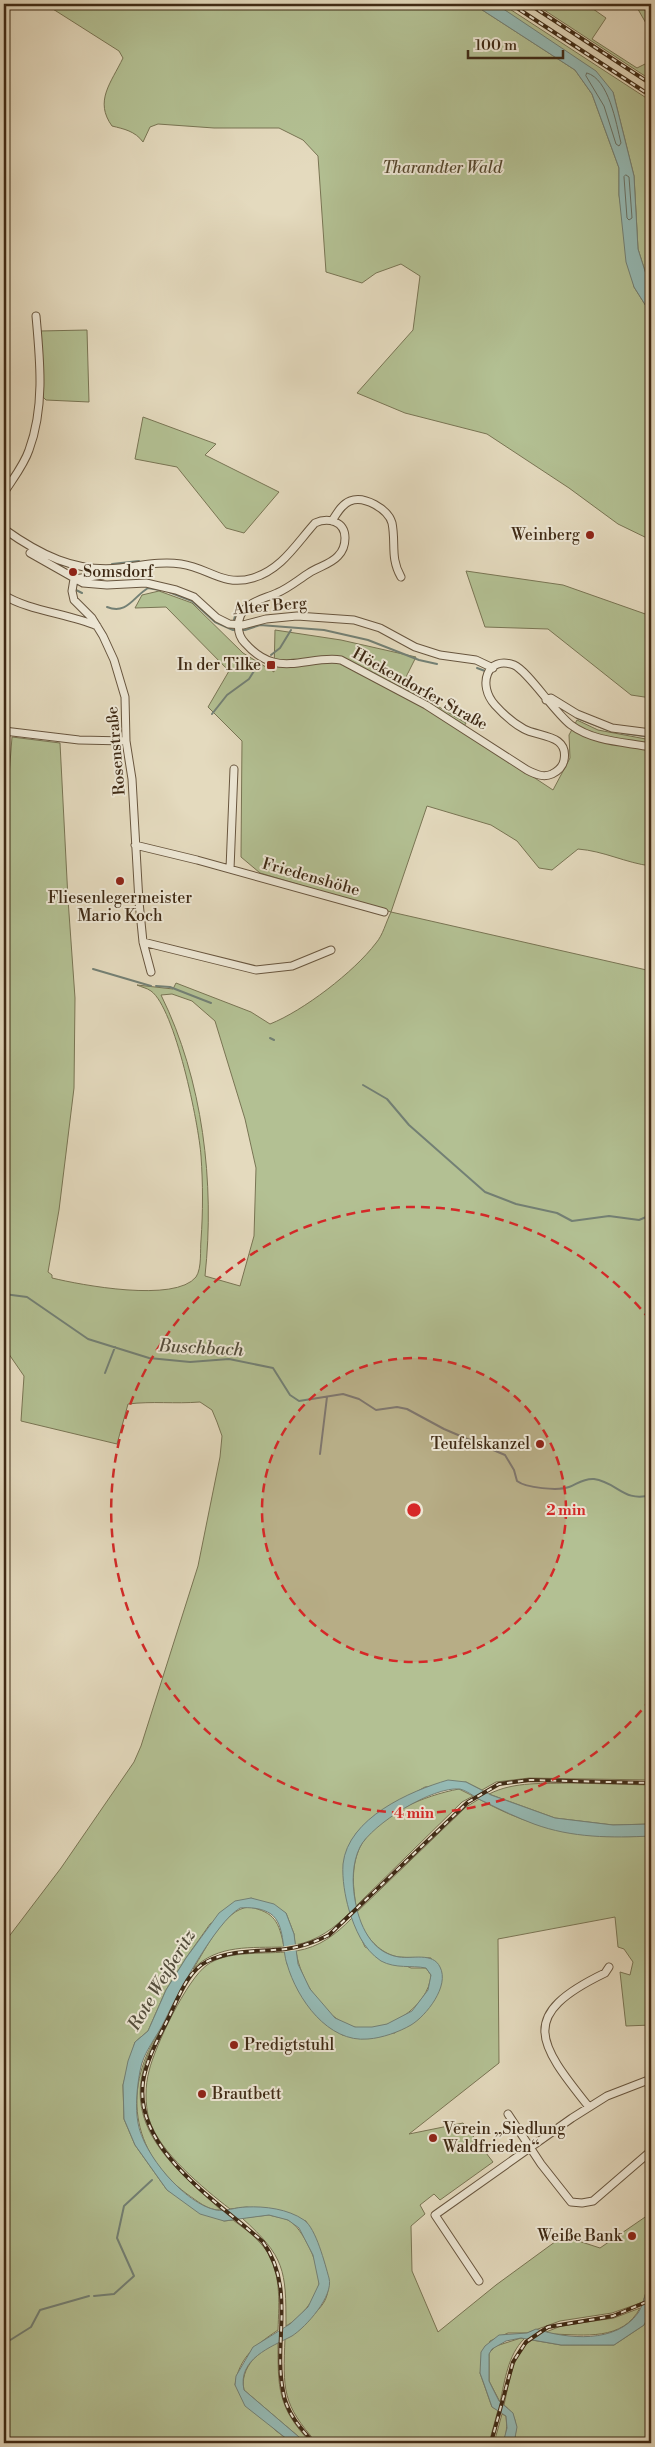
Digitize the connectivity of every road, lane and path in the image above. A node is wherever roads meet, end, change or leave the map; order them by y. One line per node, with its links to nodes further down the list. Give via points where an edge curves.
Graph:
1 (648, 4): 2 (main road)
2 (651, 9)
3 (36, 316): 4 (street, via 38,414 29,451)
4 (4, 493)
5 (332, 520): 8 (street, via 323,519 315,523 282,562 269,572 240,581 220,578 192,566 167,563); 9 (street, via 343,506 354,500 367,501 382,510 392,524 394,565); 13 (street, via 345,531 339,555 288,588 248,606 240,617)
6 (4, 529): 8 (street, via 32,549 63,562)
7 (30, 553): 10 (street, Alter Berg)
8 (106, 569): 10 (street, via 103,575)
9 (400, 577)
10 (74, 578): 12 (street, Rosenstraße, via 74,600); 13 (street, Alter Berg, via 95,585 146,583 176,590 194,597 217,618)
11 (4, 595): 12 (street, via 38,609 66,614)
12 (97, 626): 18 (street, Rosenstraße, via 114,660 125,697)
13 (238, 628): 14 (street, Alter Berg, via 266,619 298,616 354,620 380,628 415,648 476,660); 14 (street, Höckendorfer Straße, via 241,639 253,652 272,662 341,660 426,705 527,770 550,775 559,770 564,760 557,740 525,730 490,699 485,683)
14 (493, 668): 15 (street, via 500,664 523,670)
15 (546, 700): 17 (street, via 551,698 577,714 612,728); 19 (street, via 581,731 596,737)
16 (4, 731): 18 (street, via 70,740)
17 (651, 732)
18 (126, 742): 21 (street, Rosenstraße, via 132,779)
19 (651, 747)
20 (234, 769): 22 (street)
21 (135, 845): 22 (street, Friedenshöhe); 24 (street, Rosenstraße)
22 (230, 869): 23 (street, Friedenshöhe)
23 (384, 912)
24 (143, 942): 25 (street, via 256,970 292,966); 26 (street, Rosenstraße)
25 (331, 950)
26 (151, 972)
27 (609, 1967): 29 (street, via 605,1973 563,1996 548,2015 544,2030 550,2055)
28 (651, 2079): 29 (street, via 628,2086)
29 (589, 2107): 31 (street)
30 (508, 2114): 31 (street)
31 (530, 2148): 32 (street, via 562,2193 571,2202 582,2203 593,2200); 33 (street, via 436,2215)
32 (651, 2150)
33 (479, 2281)

